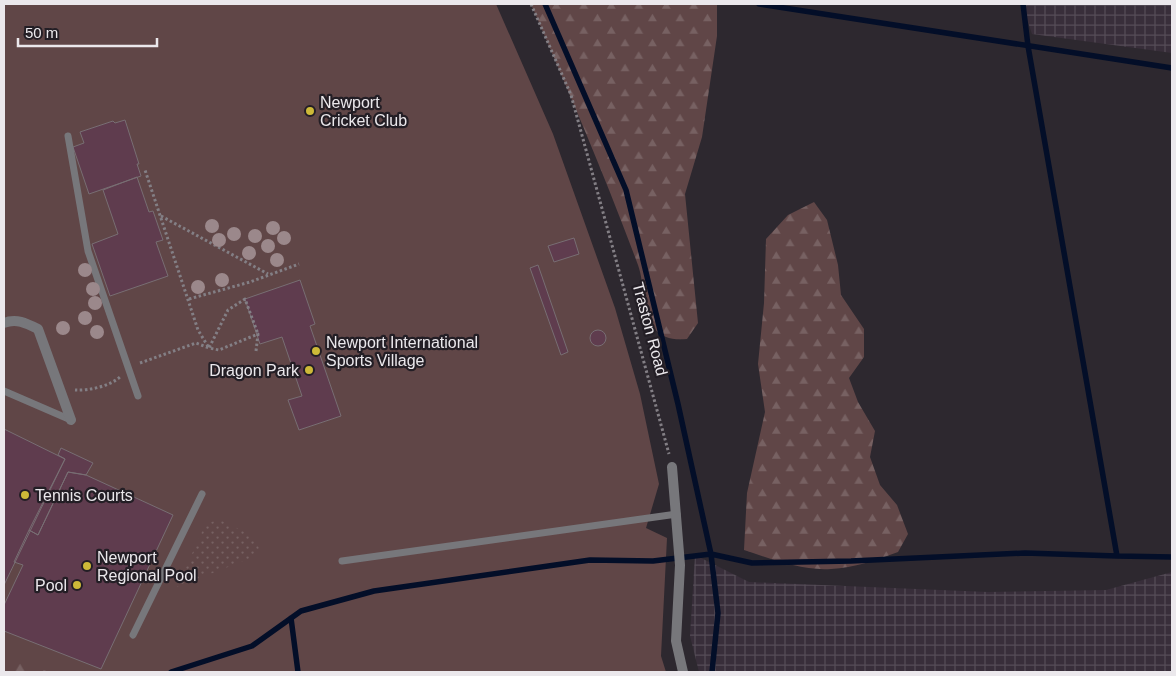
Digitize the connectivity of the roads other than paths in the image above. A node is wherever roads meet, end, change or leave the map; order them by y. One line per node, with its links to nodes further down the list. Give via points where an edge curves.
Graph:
1 (68, 136): 4 (lane, via 88,250)
2 (4, 323): 5 (street, via 11,320 26,322 38,329)
3 (4, 391): 5 (lane)
4 (138, 396)
5 (71, 420)
6 (672, 466): 8 (street)
7 (202, 494): 10 (lane)
8 (677, 514): 9 (lane); 11 (street, via 680,565 676,642)
9 (342, 561)
10 (133, 635)
11 (683, 672)

